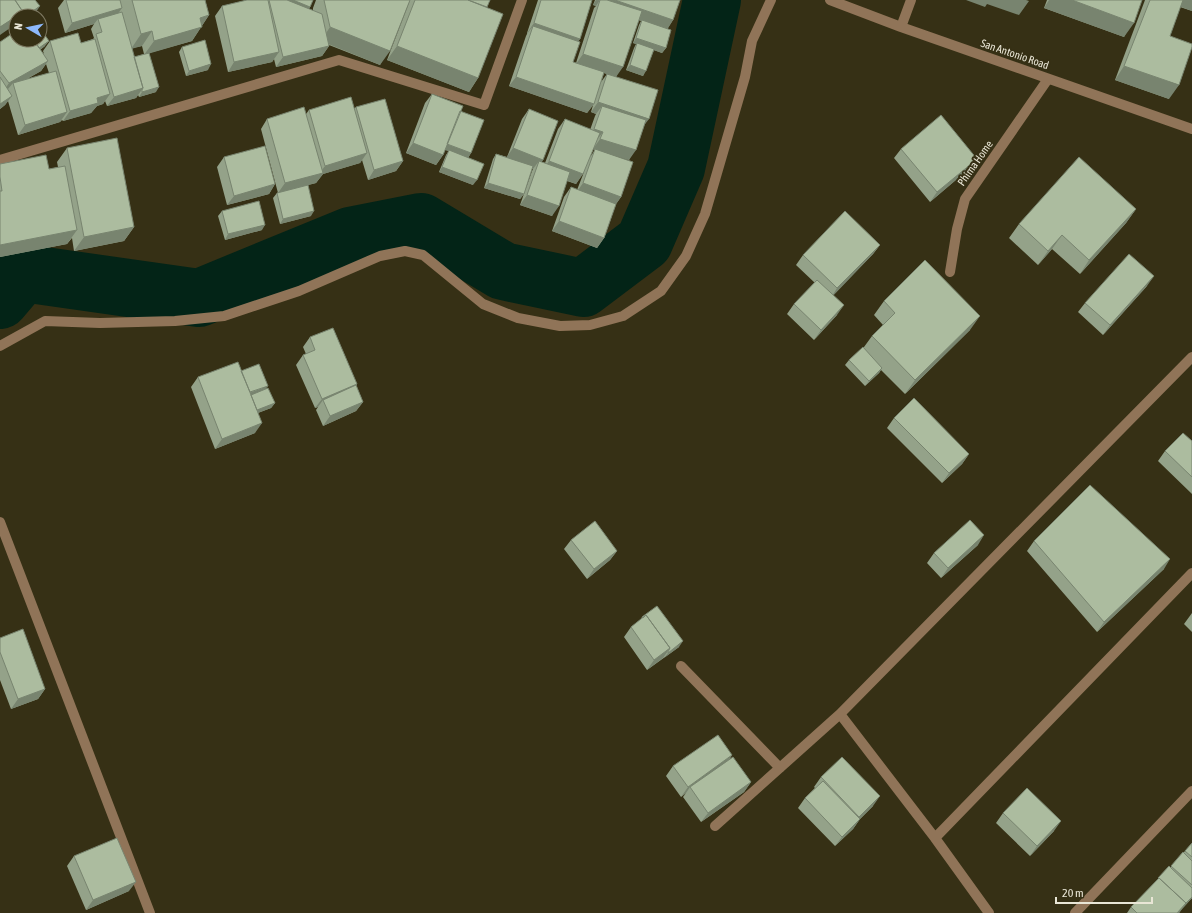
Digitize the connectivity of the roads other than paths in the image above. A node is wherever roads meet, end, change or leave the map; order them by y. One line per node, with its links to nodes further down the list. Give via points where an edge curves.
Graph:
1 (522, 0): 8 (street, via 484,105 339,60)
2 (771, 0): 10 (street, via 752,41 745,77 705,214 686,256 661,291 623,316 590,324 560,326 518,318 483,304 423,255 405,251 380,256 299,292 224,316 100,323 45,321)
3 (830, 0): 5 (street, San Antonio Road)
4 (911, 0): 5 (street)
5 (901, 27): 6 (street, San Antonio Road)
6 (1048, 79): 7 (street, San Antonio Road); 9 (street, Phima Home, via 965,199)
7 (1192, 130)
8 (0, 160)
9 (950, 272)
10 (0, 346)
11 (1192, 357): 15 (street)
12 (0, 522): 20 (street)
13 (1192, 572): 19 (street)
14 (682, 666): 16 (street)
15 (840, 714): 16 (street); 19 (street)
16 (780, 768): 18 (street)
17 (1192, 791): 22 (street)
18 (715, 826)
19 (935, 838): 21 (street)
20 (150, 913)
21 (989, 913)
22 (1075, 913)

